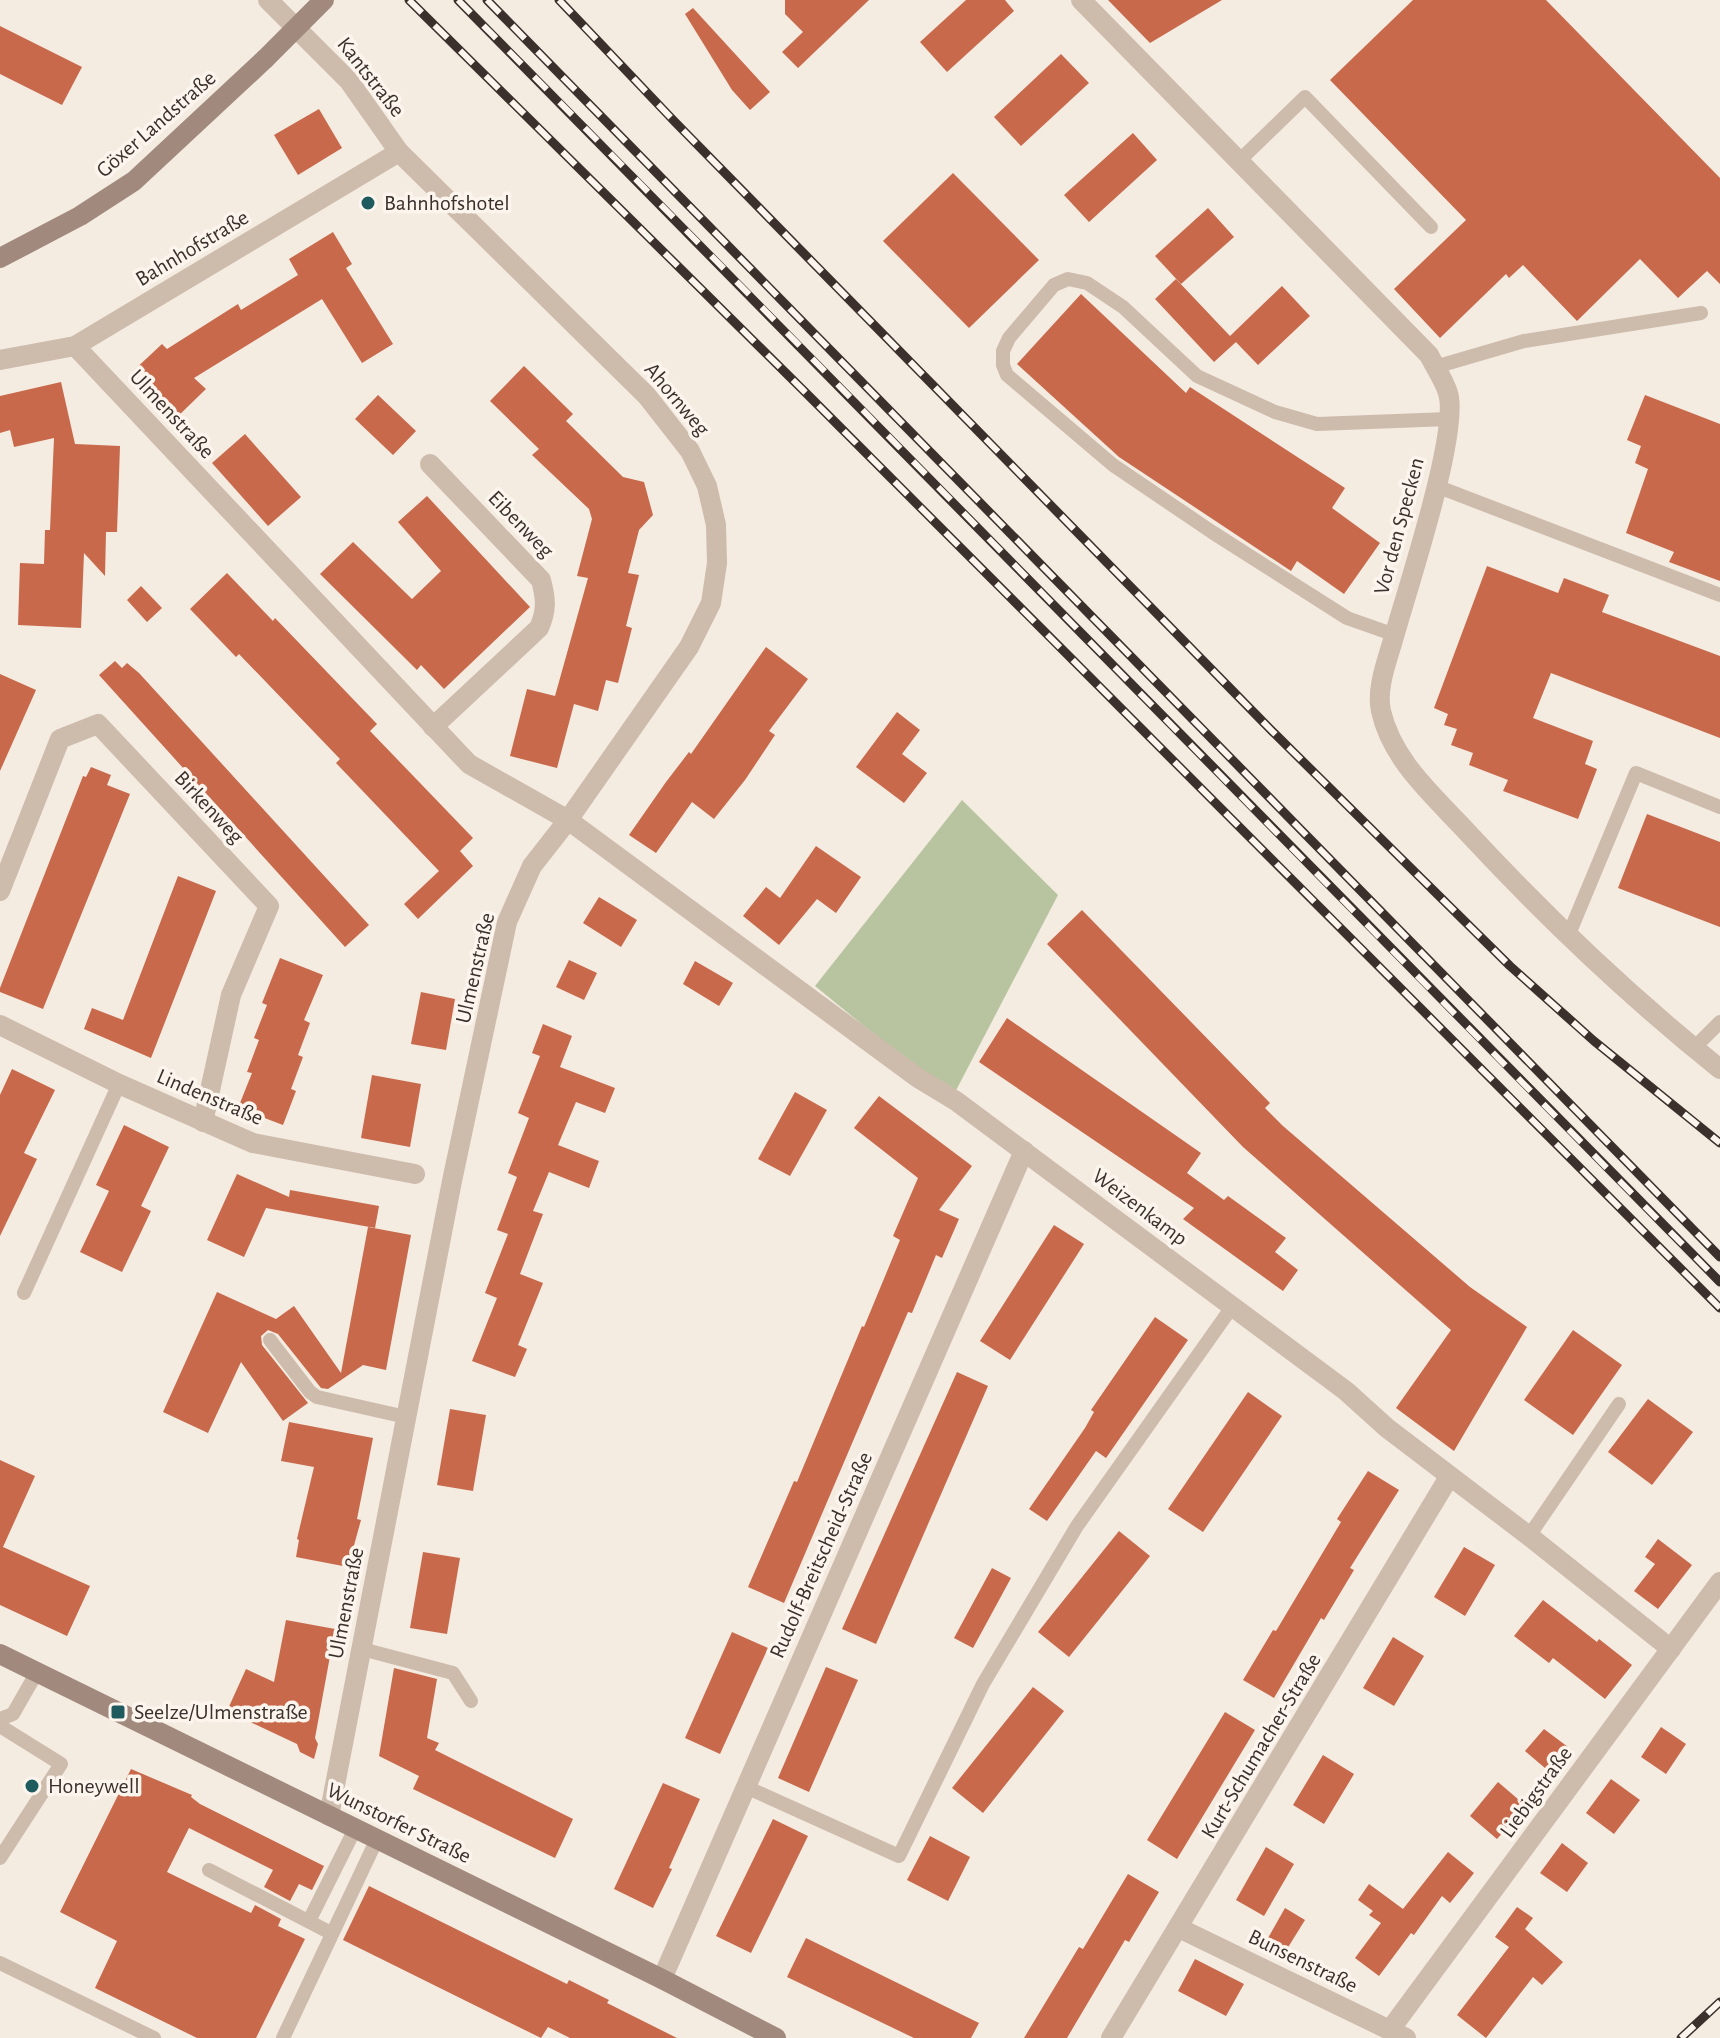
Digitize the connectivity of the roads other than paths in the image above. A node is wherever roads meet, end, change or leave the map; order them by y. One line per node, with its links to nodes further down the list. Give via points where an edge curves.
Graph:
1 (268, 0): 4 (street, Kantstraße, via 349,81)
2 (324, 0): 7 (street, Göxer Landstraße, bridge, via 134,181)
3 (1081, 0): 5 (street, Vor den Specken)
4 (399, 152): 9 (street, Bahnhofstraße); 19 (street, Ahornweg, via 647,396 690,451 707,486 716,525 711,603 689,647)
5 (1239, 161): 6 (lane, via 1305,97); 11 (street, Vor den Specken)
6 (1431, 227)
7 (0, 258)
8 (1701, 313): 11 (lane, via 1524,341)
9 (75, 346): 10 (street, Bahnhofstraße); 17 (street, Ulmenstraße)
10 (0, 360)
11 (1435, 367): 12 (street, Vor den Specken, via 1449,395)
12 (1449, 419): 14 (street, Vor den Specken); 16 (lane, via 1317,424 1275,412 1197,376 1123,307 1087,283 1068,279 1054,285 1003,351 1007,375 1113,465 1347,618)
13 (430, 464): 17 (street, Eibenweg, via 541,580 546,598 539,628)
14 (1436, 486): 15 (lane); 16 (street, Vor den Specken)
15 (1720, 595)
16 (1395, 635): 21 (street, Vor den Specken, via 1380,709 1393,745 1456,820)
17 (433, 727): 19 (street, Ulmenstraße, via 469,764)
18 (1720, 807): 21 (lane, via 1636,773)
19 (568, 820): 28 (street, Weizenkamp); 34 (street, Ulmenstraße, via 532,866 507,922)
20 (0, 891): 27 (street, Birkenweg, via 60,739 98,724 269,906 231,995)
21 (1569, 934): 24 (street, Vor den Specken)
22 (1720, 1022): 24 (lane)
23 (2, 1030): 26 (street, Lindenstraße)
24 (1694, 1048): 25 (street, Vor den Specken)
25 (1720, 1069)
26 (119, 1084): 27 (street, Lindenstraße); 30 (lane)
27 (203, 1122): 29 (street, Lindenstraße, via 253,1143)
28 (1024, 1151): 31 (street, Weizenkamp); 45 (street, Rudolf-Breitscheid-Straße)
29 (415, 1174)
30 (24, 1293)
31 (1232, 1307): 35 (street, Weizenkamp, via 1346,1391); 45 (lane, via 1077,1526 983,1684 899,1856)
32 (270, 1340): 34 (lane, via 317,1397)
33 (1619, 1404): 36 (lane)
34 (406, 1417): 38 (street, Ulmenstraße)
35 (1449, 1477): 36 (street, Weizenkamp); 52 (street, Kurt-Schumacher-Straße)
36 (1529, 1536): 39 (street, Weizenkamp)
37 (1720, 1582): 39 (street, Liebigstraße)
38 (362, 1649): 42 (lane, via 453,1673); 46 (street, Ulmenstraße)
39 (1671, 1649): 56 (street, Liebigstraße)
40 (0, 1654): 41 (street, Wunstorfer Straße)
41 (37, 1672): 43 (lane, via 13,1714); 46 (street, Wunstorfer Straße)
42 (471, 1701)
43 (0, 1719)
44 (0, 1726): 49 (lane, via 61,1764)
45 (746, 1787): 55 (street, Rudolf-Breitscheid-Straße)
46 (329, 1816): 47 (street, Wunstorfer Straße)
47 (355, 1829): 48 (street, Wunstorfer Straße); 51 (lane)
48 (377, 1839): 53 (lane); 55 (street, Wunstorfer Straße)
49 (0, 1858)
50 (209, 1870): 51 (lane)
51 (309, 1921): 53 (lane)
52 (1179, 1928): 56 (street, Bunsenstraße); 60 (street, Kurt-Schumacher-Straße)
53 (331, 1933): 58 (lane)
54 (0, 1963): 57 (lane)
55 (662, 1979): 59 (street, Wunstorfer Straße)
56 (1398, 2034)
57 (154, 2038)
58 (283, 2038)
59 (776, 2038)
60 (1111, 2038)

